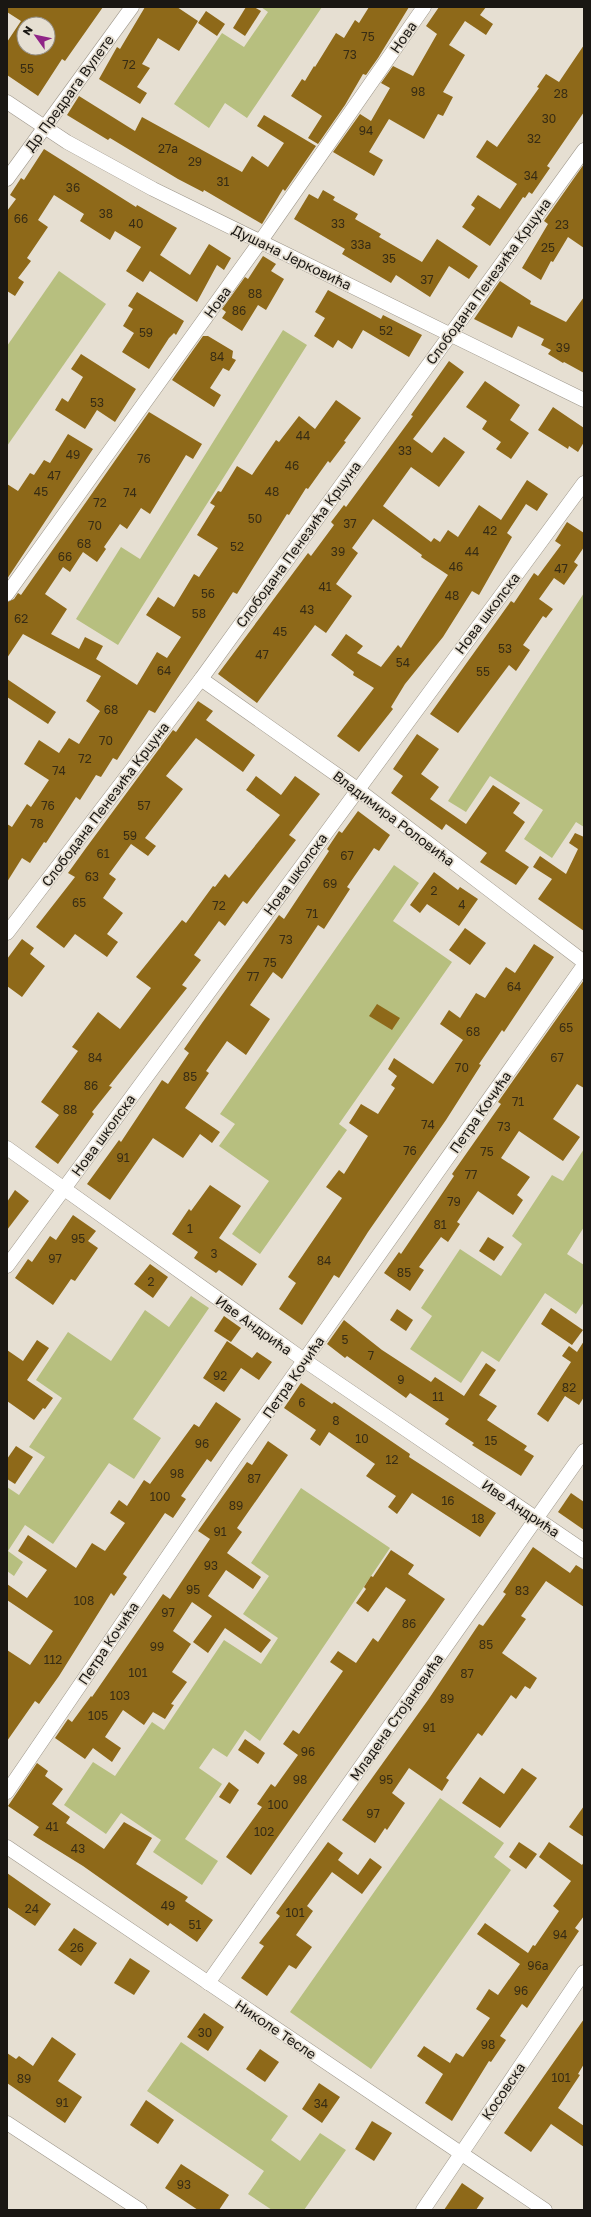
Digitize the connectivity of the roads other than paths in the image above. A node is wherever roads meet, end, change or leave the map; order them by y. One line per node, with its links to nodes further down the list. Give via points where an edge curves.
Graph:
1 (132, 7): 4 (street, Др Предрага Вулете)
2 (424, 7): 7 (street, Нова)
3 (7, 102): 4 (street, Душана Јерковића)
4 (45, 127): 6 (street, Др Предрага Вулете); 7 (street, Душана Јерковића, via 126,176)
5 (584, 150): 8 (street, Слободана Пенезића Крцуна)
6 (7, 180)
7 (260, 242): 8 (street, Душана Јерковића); 11 (street, Нова)
8 (450, 334): 9 (street, Душана Јерковића); 12 (street, Слободана Пенезића Крцуна)
9 (584, 400)
10 (584, 483): 13 (street, Нова школска)
11 (7, 594)
12 (201, 679): 13 (street, Владимира Роловића); 14 (street, Слободана Пенезића Крцуна)
13 (357, 789): 15 (street, Владимира Роловића); 18 (street, Нова школска)
14 (7, 933)
15 (584, 962)
16 (584, 965): 20 (street, Петра Кочића)
17 (7, 1148): 18 (street, Иве Андрића)
18 (64, 1188): 19 (street, Нова школска); 20 (street, Иве Андрића)
19 (7, 1266)
20 (304, 1360): 22 (street, Иве Андрића); 24 (street, Петра Кочића)
21 (584, 1451): 22 (street, Младена Стојановића)
22 (536, 1518): 23 (street, Иве Андрића); 27 (street, Младена Стојановића)
23 (584, 1551)
24 (7, 1792)
25 (7, 1847): 27 (street, Николе Тесле)
26 (584, 1972): 29 (street, Косовска)
27 (208, 1983): 29 (street, Николе Тесле)
28 (7, 2123): 30 (street)
29 (460, 2153): 31 (street, Косовска); 32 (street, Николе Тесле)
30 (140, 2210)
31 (423, 2210)
32 (545, 2210)

